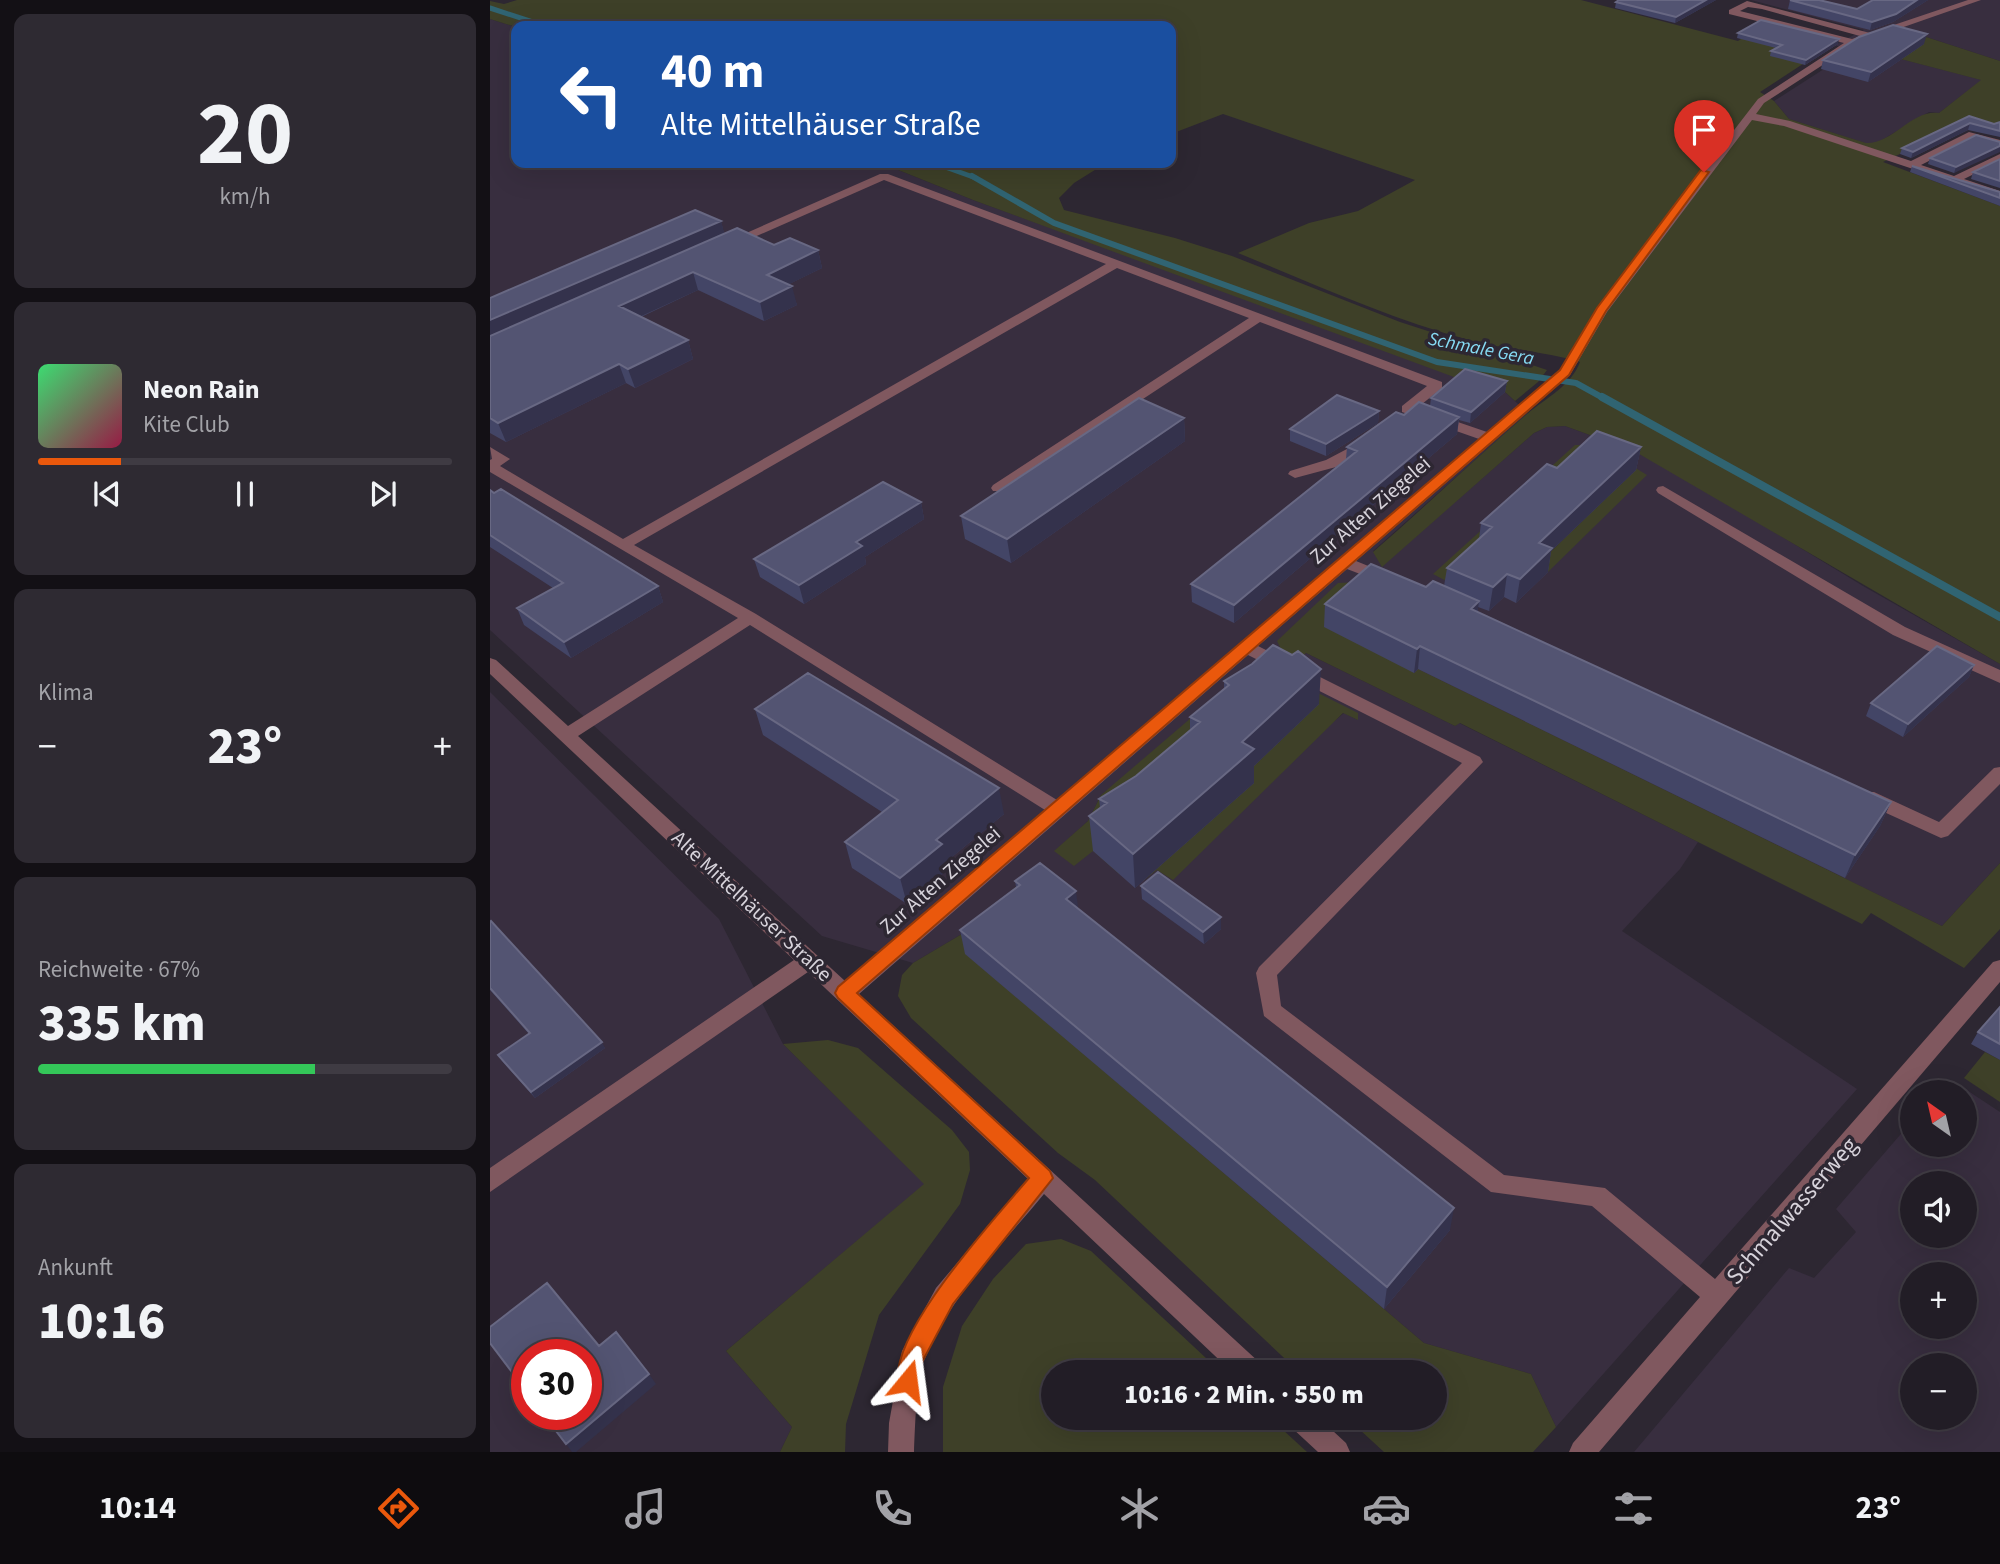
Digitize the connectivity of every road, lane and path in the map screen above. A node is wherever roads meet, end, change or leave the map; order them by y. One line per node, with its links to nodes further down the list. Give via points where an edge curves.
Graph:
1 (1977, 0): 2 (street, Zur Alten Ziegelei)
2 (1876, 35): 3 (street, Zur Alten Ziegelei); 3 (street, via 1746,4 1732,12)
3 (1853, 42): 4 (street, Zur Alten Ziegelei, via 1761,101)
4 (1749, 116): 7 (street, via 1786,123); 14 (street, Zur Alten Ziegelei, via 1601,311 1565,372)
5 (2000, 144): 7 (street, via 1973,134)
6 (2000, 158): 8 (street)
7 (1914, 164): 8 (street)
8 (1957, 179): 9 (street)
9 (2000, 195)
10 (713, 251): 11 (street, via 884,176)
11 (1115, 264): 12 (street); 20 (street)
12 (1258, 318): 14 (street, via 1437,385 1402,412); 18 (street)
13 (1380, 431): 17 (street, via 1352,454)
14 (1490, 438): 21 (street, Zur Alten Ziegelei)
15 (490, 451): 16 (street, via 503,459)
16 (490, 465): 20 (street)
17 (1295, 474)
18 (998, 488)
19 (1663, 490): 26 (street, via 1899,631)
20 (623, 545): 23 (street)
21 (1344, 562): 22 (street); 24 (street, Zur Alten Ziegelei)
22 (1405, 586)
23 (750, 618): 27 (street); 30 (street)
24 (1245, 647): 30 (street, Zur Alten Ziegelei); 36 (street, via 1474,762 1266,973 1271,1010 1499,1185 1597,1196)
25 (490, 664): 27 (street, Alte Mittelhäuser Straße)
26 (2000, 677)
27 (568, 734): 31 (street, Alte Mittelhäuser Straße)
28 (2000, 773): 29 (street, via 1941,831)
29 (1853, 790)
30 (1058, 809): 33 (street, Zur Alten Ziegelei)
31 (810, 960): 33 (street, Alte Mittelhäuser Straße); 35 (street)
32 (2000, 968): 36 (street, Schmalwasserweg)
33 (845, 993): 34 (street, Alte Mittelhäuser Straße)
34 (1043, 1178): 37 (street, Alte Mittelhäuser Straße); 39 (street, via 945,1296 911,1360)
35 (490, 1181)
36 (1718, 1297): 41 (street, Schmalwasserweg)
37 (1238, 1360)
38 (1313, 1430): 40 (street)
39 (901, 1452)
40 (1337, 1452)
41 (1582, 1452)

